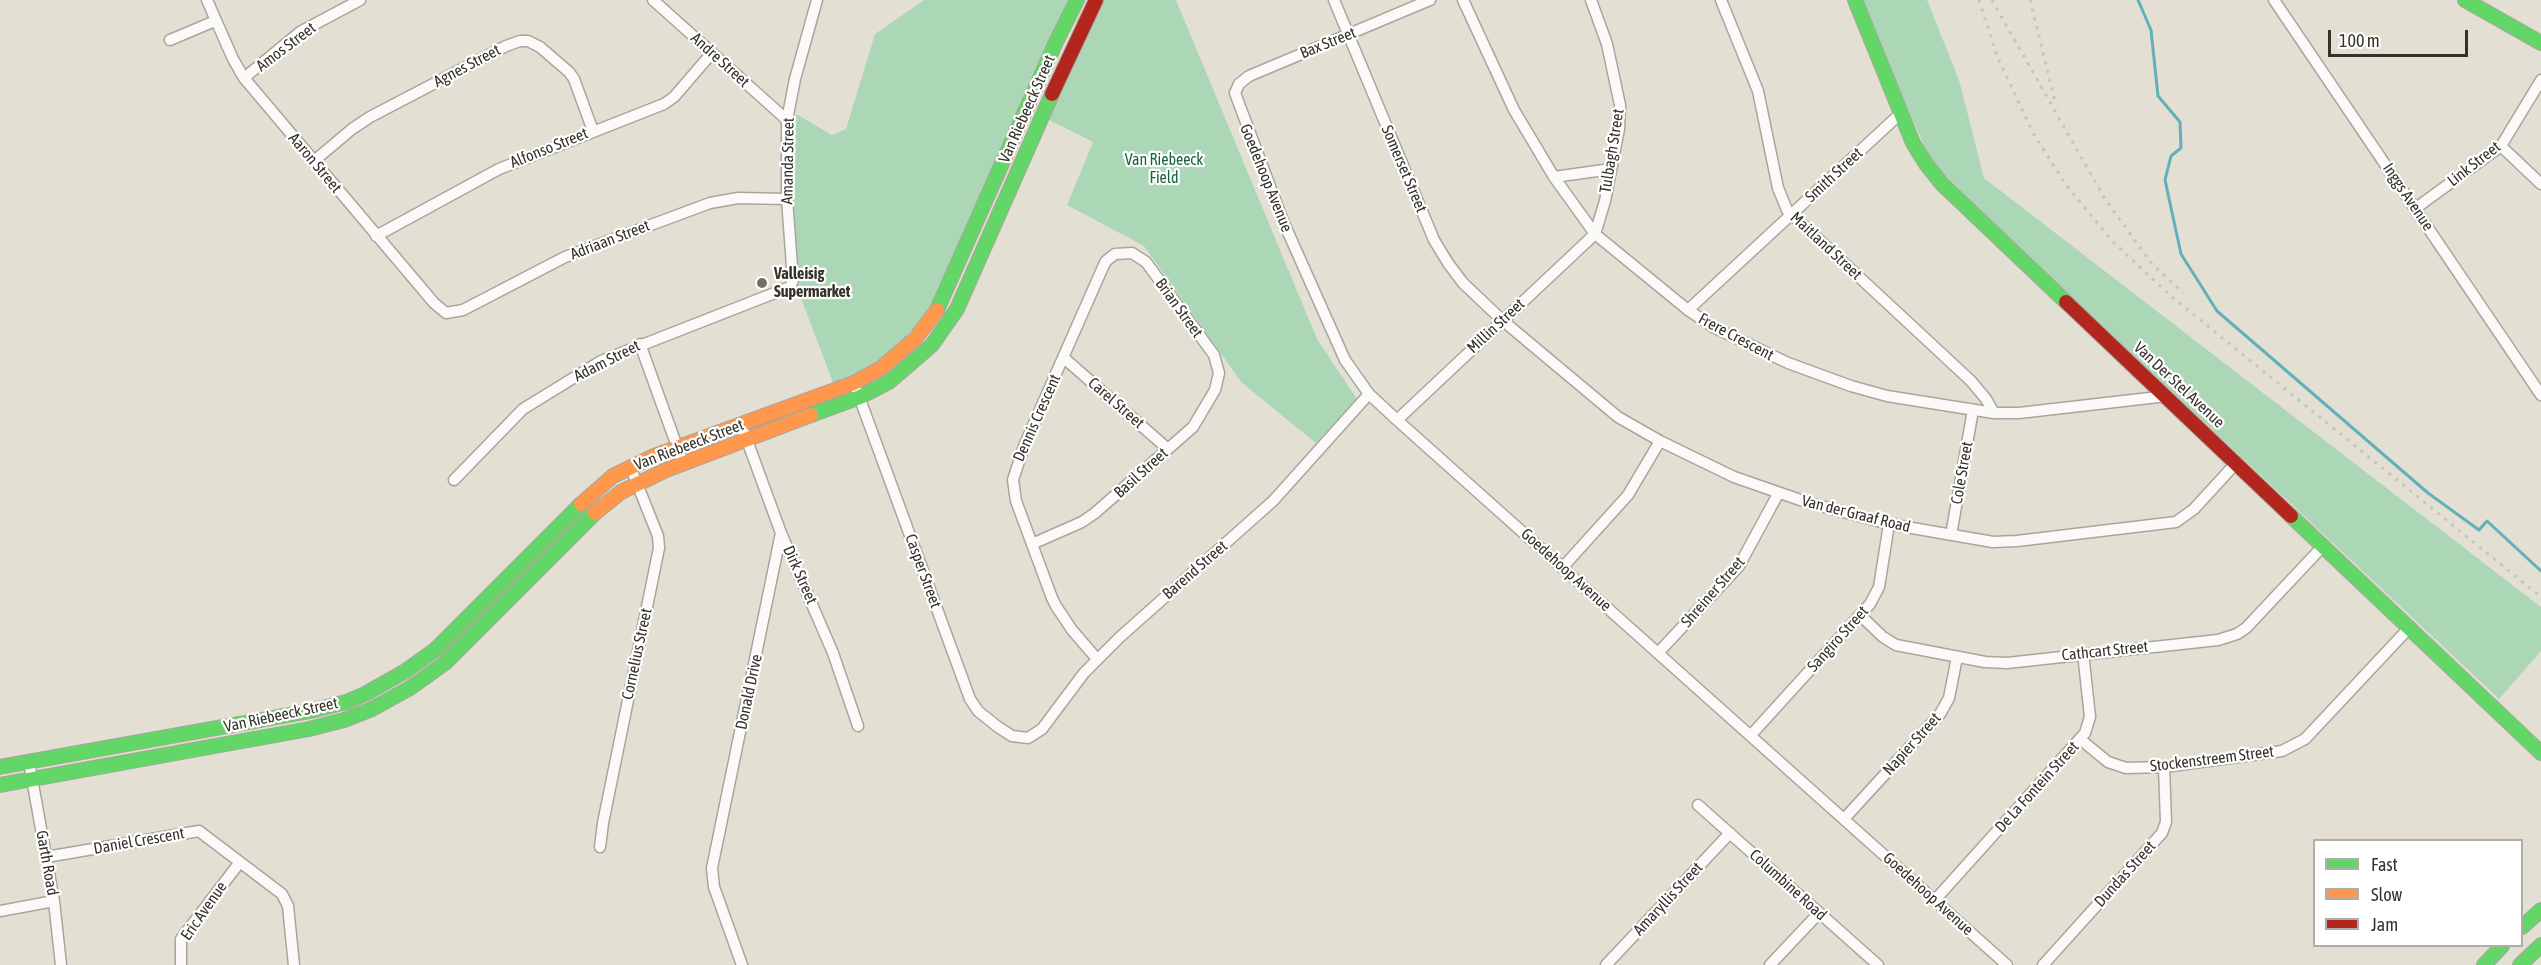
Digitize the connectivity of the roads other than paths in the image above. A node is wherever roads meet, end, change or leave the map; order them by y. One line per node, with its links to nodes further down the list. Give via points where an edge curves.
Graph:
1 (207, 0): 15 (street, Aaron Street)
2 (360, 0): 20 (street, Amos Street, via 300,32)
3 (653, 0): 19 (street, Andre Street)
4 (817, 0): 24 (street, Amanda Street)
5 (1077, 0): 44 (street, Van Riebeeck Street, via 937,311 903,350)
6 (1096, 0): 48 (street, Van Riebeeck Street, via 952,319 912,364)
7 (1334, 0): 16 (street, Somerset Street)
8 (1430, 0): 16 (street, Bax Street)
9 (1463, 0): 29 (street, Frere Crescent, via 1514,110)
10 (1591, 0): 28 (street, Tulbagh Street, via 1607,44 1620,105)
11 (1721, 0): 33 (street, Maitland Street, via 1758,91 1781,198)
12 (1855, 0): 23 (street, Van Der Stel Avenue)
13 (2274, 0): 32 (street, Inggs Avenue)
14 (2464, 0): 18 (street)
15 (215, 21): 17 (street); 20 (street, Aaron Street)
16 (1349, 35): 22 (street, Bax Street, via 1249,76 1239,84); 40 (street, Somerset Street, via 1434,240 1463,283)
17 (170, 40)
18 (2541, 43)
19 (711, 54): 24 (street, Andre Street); 25 (street, Alfonso Street, via 670,101)
20 (244, 78): 27 (street, Aaron Street)
21 (2541, 80): 26 (street, Link Street)
22 (1234, 96): 45 (street, Goedehoop Avenue, via 1335,343)
23 (1901, 113): 33 (street, Smith Street); 47 (street, Van Der Stel Avenue, via 1916,148 1942,184)
24 (787, 120): 31 (street, Amanda Street)
25 (593, 131): 27 (street, Agnes Street, via 569,72 540,47 520,41 370,117); 35 (street, Alfonso Street, via 499,169)
26 (2501, 146): 30 (street); 32 (street, Link Street)
27 (314, 161): 35 (street, Aaron Street)
28 (1611, 169): 29 (street); 34 (street, Tulbagh Street)
29 (1554, 177): 34 (street, Frere Crescent)
30 (2541, 184)
31 (787, 199): 37 (street, Amanda Street, via 792,280); 39 (street, Adriaan Street, via 710,202 565,257 464,310)
32 (2416, 208): 46 (street, Inggs Avenue)
33 (1791, 215): 38 (street, Smith Street); 50 (street, Maitland Street, via 1971,381)
34 (1595, 234): 38 (street, Frere Crescent); 40 (street, Millin Street)
35 (376, 236): 39 (street, Aaron Street)
36 (1128, 252): 42 (street, Dennis Crescent, via 1115,254 1106,261); 43 (street, Brian Street, via 1146,262 1214,355)
37 (788, 289): 41 (street, Adam Street)
38 (1688, 310): 49 (street, Frere Crescent, via 1741,341 1821,376 1887,396)
39 (443, 312)
40 (1502, 320): 51 (street, Millin Street); 54 (street, Van der Graaf Road, via 1618,417)
41 (640, 344): 55 (street); 60 (street, Adam Street, via 601,360 523,409)
42 (1064, 358): 56 (street, Carel Street); 66 (street, Dennis Crescent, via 1014,473 1014,496)
43 (1219, 373): 56 (street, Basil Street, via 1200,419)
44 (854, 383): 48 (street, Casper Street); 52 (street, Van Riebeeck Street)
45 (1369, 393): 51 (street, Goedehoop Avenue); 74 (street, Barend Street, via 1257,516)
46 (2541, 395)
47 (2167, 396): 50 (street, Frere Crescent); 57 (street, Van Der Stel Avenue)
48 (860, 397): 53 (street, Van Riebeeck Street); 79 (street, Casper Street, via 970,699 986,718)
49 (1973, 410): 50 (street, Frere Crescent); 65 (street, Cole Street)
50 (1994, 413)
51 (1397, 420): 68 (street, Goedehoop Avenue)
52 (741, 424): 53 (street, Dirk Street); 55 (street, Van Riebeeck Street)
53 (747, 440): 58 (street, Van Riebeeck Street); 64 (street, Dirk Street)
54 (1660, 441): 62 (street, Van der Graaf Road); 68 (street, via 1628,495)
55 (677, 447): 58 (street); 59 (street, Van Riebeeck Street)
56 (1168, 449): 66 (street, Basil Street, via 1088,518)
57 (2237, 462): 65 (street, Van der Graaf Road, via 2194,509 2176,522 2017,542); 67 (street, Van Der Stel Avenue)
58 (683, 463): 61 (street, Van Riebeeck Street)
59 (630, 466): 61 (street, Cornelius Street); 75 (street, Van Riebeeck Street, via 565,517 435,650)
60 (454, 480)
61 (637, 483): 76 (street, Van Riebeeck Street, via 597,510 445,663); 90 (street, Cornelius Street, via 659,548)
62 (1778, 494): 63 (street, Van der Graaf Road); 71 (street, Shreiner Street, via 1739,566)
63 (1889, 524): 65 (street, Van der Graaf Road); 69 (street, Sangiro Street, via 1879,587)
64 (781, 533): 77 (street, Dirk Street, via 833,652); 104 (street, Donald Drive, via 712,868 714,887)
65 (1952, 535)
66 (1032, 544): 74 (street, Dennis Crescent, via 1060,614)
67 (2324, 545): 70 (street, Van Der Stel Avenue); 72 (street, Cathcart Street, via 2237,633 2218,640)
68 (1563, 567): 71 (street, Goedehoop Avenue)
69 (1861, 616): 73 (street, Cathcart Street, via 1896,645); 78 (street, Sangiro Street)
70 (2410, 627): 81 (street, Van Der Stel Avenue); 84 (street, Stockenstreem Street, via 2294,746 2282,751)
71 (1658, 653): 78 (street, Goedehoop Avenue)
72 (2083, 653): 73 (street, Cathcart Street, via 2007,663); 80 (street, De La Fontein Street, via 2090,717)
73 (1957, 657): 88 (street, Napier Street, via 1944,708)
74 (1097, 658): 79 (street, Barend Street, via 1042,729 1028,738)
75 (365, 694): 76 (street); 82 (street, Van Riebeeck Street, via 311,711)
76 (372, 709): 85 (street, Van Riebeeck Street, via 309,729)
77 (858, 726)
78 (1751, 735): 88 (street, Goedehoop Avenue)
79 (1018, 738)
80 (2080, 739): 84 (street, Stockenstreem Street, via 2118,767); 93 (street, De La Fontein Street)
81 (2541, 753)
82 (29, 762): 83 (street, Van Riebeeck Street); 85 (street, Garth Road)
83 (0, 767)
84 (2164, 767): 109 (street, Dundas Street, via 2166,822 2162,833)
85 (32, 779): 86 (street, Van Riebeeck Street); 91 (street, Garth Road)
86 (0, 785)
87 (1698, 805): 89 (street, Columbine Road)
88 (1844, 819): 93 (street, Goedehoop Avenue)
89 (1730, 833): 97 (street, Columbine Road); 105 (street, Amaryllis Street)
90 (600, 847)
91 (46, 857): 92 (street, Daniel Crescent, via 198,831); 94 (street, Garth Road)
92 (240, 862): 102 (street, Eric Avenue, via 182,939); 103 (street, Daniel Crescent, via 285,898)
93 (1935, 900): 108 (street, Goedehoop Avenue)
94 (54, 901): 96 (street); 101 (street, Garth Road)
95 (2541, 910): 98 (street)
96 (0, 911)
97 (1819, 913): 106 (street); 107 (street, Columbine Road)
98 (2523, 926)
99 (2541, 945): 111 (street)
100 (2500, 947): 110 (street)
101 (61, 965)
102 (181, 965)
103 (294, 965)
104 (741, 965)
105 (1606, 965)
106 (1770, 965)
107 (1878, 965)
108 (2007, 965)
109 (2043, 965)
110 (2484, 965)
111 (2520, 965)

